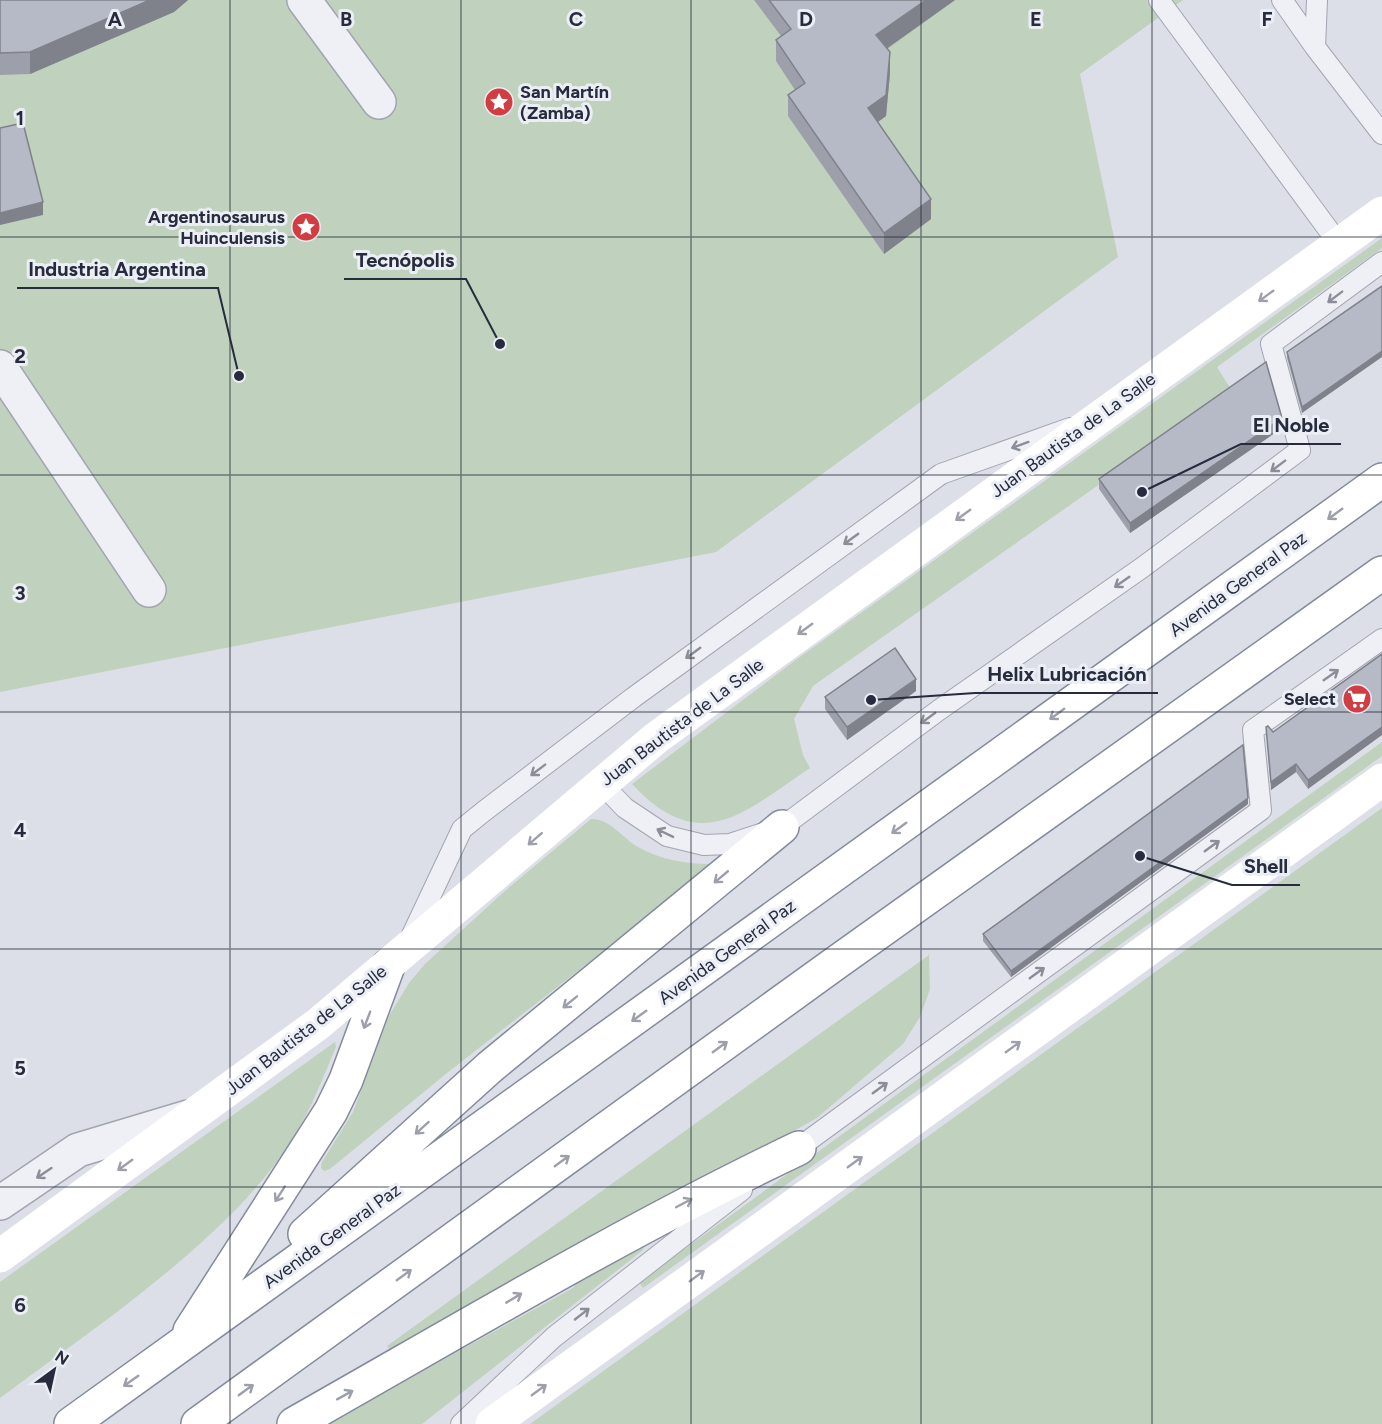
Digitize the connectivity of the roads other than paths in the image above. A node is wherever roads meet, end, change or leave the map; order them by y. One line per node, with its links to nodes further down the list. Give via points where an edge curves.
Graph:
1 (304, 0): 6 (street)
2 (1159, 0): 9 (lane)
3 (1282, 0): 5 (lane)
4 (1317, 0): 5 (lane)
5 (1315, 47): 7 (lane)
6 (379, 102)
7 (1382, 134)
8 (1382, 213): 9 (main road, Juan Bautista de La Salle)
9 (1339, 244): 12 (main road, Juan Bautista de La Salle, one-way to 12)
10 (1382, 262): 19 (lane, one-way to 19, via 1271,344 1300,450)
11 (1, 369): 15 (street)
12 (1095, 419): 18 (main road, Juan Bautista de La Salle, one-way to 18, via 656,738); 20 (lane, one-way to 20, via 941,474 633,697 483,812 462,829)
13 (1382, 480): 25 (main road, Avenida General Paz, one-way to 25)
14 (1382, 573): 27 (main road, one-way to 14)
15 (149, 590)
16 (1382, 639): 22 (lane, one-way to 16, via 1261,810 1253,730)
17 (1382, 780): 30 (main road, one-way to 17)
18 (601, 783): 19 (lane, one-way to 18, via 730,844 704,845 667,836 625,808); 20 (main road, Juan Bautista de La Salle, one-way to 20)
19 (782, 826): 25 (main road, one-way to 25, via 490,1067)
20 (396, 958): 21 (main road, Juan Bautista de La Salle, via 318,1024); 25 (main road, one-way to 25, via 331,1111)
21 (196, 1115): 23 (street, one-way to 23, via 78,1150); 24 (main road, Juan Bautista de La Salle, one-way to 24)
22 (799, 1148): 28 (main road, one-way to 22, via 661,1216); 29 (lane, one-way to 22, via 554,1337)
23 (0, 1203)
24 (0, 1256)
25 (179, 1347): 26 (main road, Avenida General Paz, one-way to 26)
26 (71, 1424)
27 (198, 1424)
28 (294, 1424)
29 (461, 1424)
30 (492, 1424)

